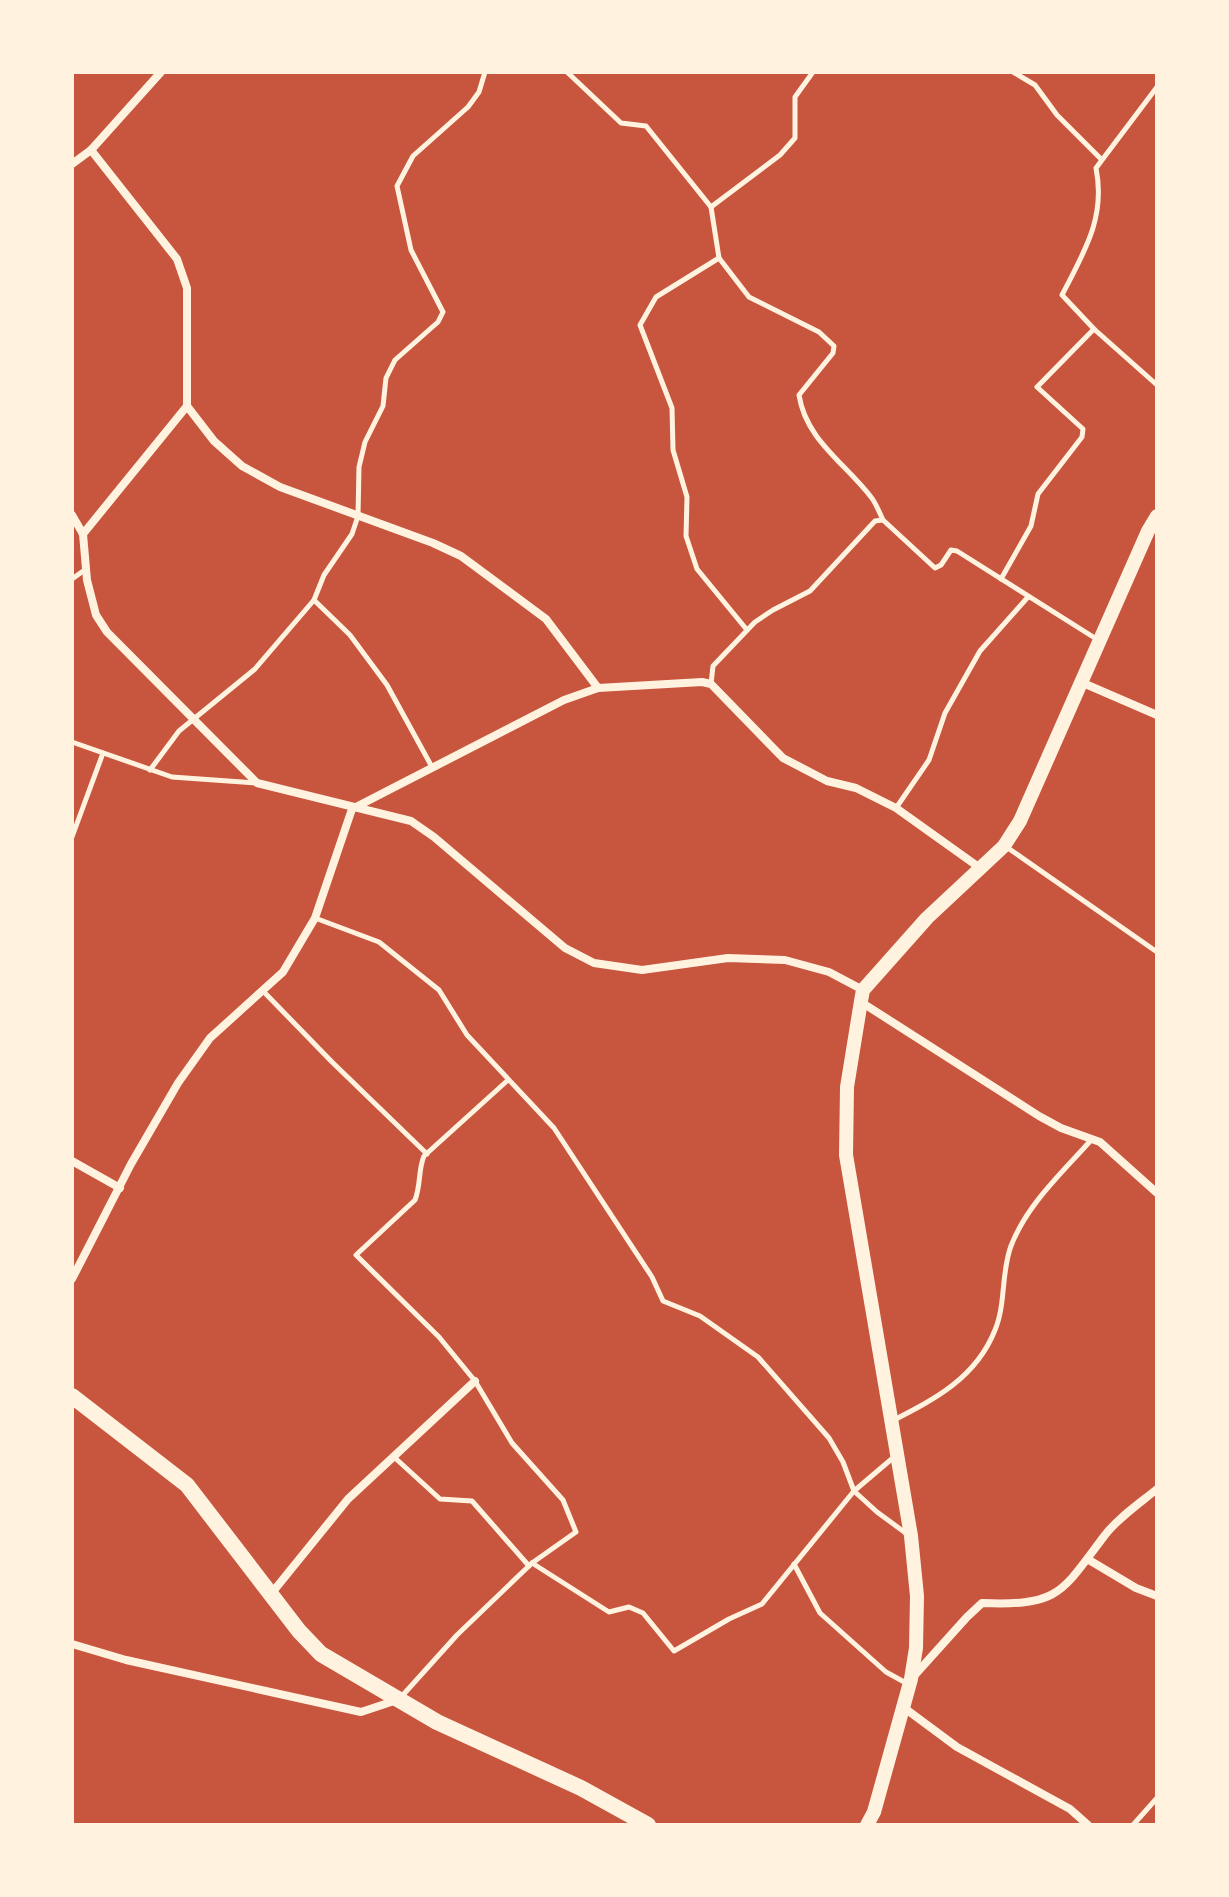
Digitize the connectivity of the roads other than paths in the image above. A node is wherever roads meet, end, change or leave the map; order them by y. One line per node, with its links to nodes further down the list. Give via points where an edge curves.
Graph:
1 (161, 72): 7 (street)
2 (485, 72): 16 (lane, via 468,107 413,156 397,186 411,250 443,312 395,360 386,378 383,406 359,467)
3 (567, 72): 10 (lane, via 621,123 646,126)
4 (813, 72): 10 (lane, via 795,97 795,138)
5 (1013, 72): 8 (lane, via 1035,85)
6 (1157, 87): 8 (lane)
7 (91, 150): 9 (street); 14 (street, via 177,259 187,288)
8 (1101, 159): 12 (lane, via 1096,168 1099,211 1062,295)
9 (72, 164)
10 (711, 207): 11 (lane)
11 (719, 258): 18 (lane, via 749,297 819,332 834,346 799,395 802,412 826,451 873,498); 25 (lane, via 656,297 640,325 672,408 673,450 687,497 686,536 697,569)
12 (1094, 329): 13 (lane); 22 (lane, via 1037,387 1083,429 1082,437 1038,494 1031,526)
13 (1157, 385)
14 (187, 406): 16 (street, via 242,466 280,487); 19 (street)
15 (72, 515): 19 (street)
16 (358, 516): 24 (lane); 29 (street, via 461,556 546,619)
17 (1157, 516): 26 (main road)
18 (883, 520): 22 (lane, via 935,568 951,550); 25 (lane, via 875,521 810,591)
19 (83, 534): 20 (street)
20 (86, 569): 21 (lane); 31 (street, via 96,615 107,632)
21 (72, 579)
22 (1001, 579): 23 (lane)
23 (1028, 597): 26 (lane); 37 (lane, via 980,651 945,713 929,760)
24 (314, 600): 31 (lane, via 255,669); 34 (lane, via 350,635 387,685)
25 (747, 630): 28 (lane, via 713,666)
26 (1101, 642): 27 (main road)
27 (1083, 683): 30 (street); 40 (main road)
28 (711, 684): 29 (street); 37 (street, via 783,758)
29 (598, 688): 34 (street)
30 (1157, 715)
31 (193, 717): 35 (lane); 36 (street)
32 (72, 742): 33 (lane)
33 (103, 753): 35 (lane); 39 (lane)
34 (432, 767): 38 (street)
35 (150, 770): 36 (lane, via 172,777)
36 (257, 783): 38 (street)
37 (896, 808): 41 (street)
38 (352, 809): 42 (street); 45 (street, via 411,821 565,948 594,963 642,970 728,958 785,960 829,972)
39 (72, 837)
40 (1004, 846): 41 (main road); 43 (lane)
41 (980, 868): 45 (main road, via 927,918)
42 (315, 918): 44 (street, via 283,972); 46 (lane, via 379,942 439,990 467,1035)
43 (1157, 952)
44 (263, 991): 48 (lane); 50 (street, via 210,1038 178,1083)
45 (862, 996): 47 (street, via 1039,1116); 55 (main road, via 845,1135)
46 (508, 1080): 48 (lane); 59 (lane, via 554,1128 663,1301 700,1316 758,1357 829,1438)
47 (1092, 1139): 51 (street); 55 (lane, via 1031,1208 1010,1247 996,1330 971,1371 943,1395)
48 (427, 1154): 53 (lane, via 419,1167 415,1200 356,1255 439,1337)
49 (72, 1161): 50 (street)
50 (120, 1188): 52 (street)
51 (1157, 1193)
52 (72, 1279)
53 (475, 1381): 57 (street); 62 (lane, via 512,1443 563,1500 576,1532)
54 (72, 1396): 64 (highway, via 187,1485)
55 (892, 1421): 56 (main road)
56 (897, 1454): 59 (lane); 60 (main road)
57 (394, 1457): 62 (lane, via 440,1499 472,1501); 64 (street, via 348,1499)
58 (1157, 1489): 61 (street, via 1106,1533)
59 (854, 1491): 60 (lane); 63 (lane)
60 (911, 1536): 67 (main road, via 917,1621)
61 (1089, 1560): 65 (street); 67 (street, via 1059,1592 1043,1599 982,1603)
62 (530, 1564): 63 (lane, via 609,1612 629,1607 643,1613 674,1651 762,1604); 68 (lane)
63 (794, 1564): 67 (lane, via 820,1613 886,1672)
64 (271, 1594): 68 (highway, via 321,1654)
65 (1157, 1596)
66 (72, 1644): 68 (street, via 361,1712)
67 (910, 1682): 69 (main road)
68 (398, 1700): 72 (highway)
69 (903, 1707): 73 (main road); 74 (street, via 957,1747 1070,1809)
70 (1157, 1798): 71 (lane)
71 (1154, 1807): 75 (lane)
72 (648, 1825)
73 (867, 1825)
74 (1088, 1825)
75 (1133, 1825)

